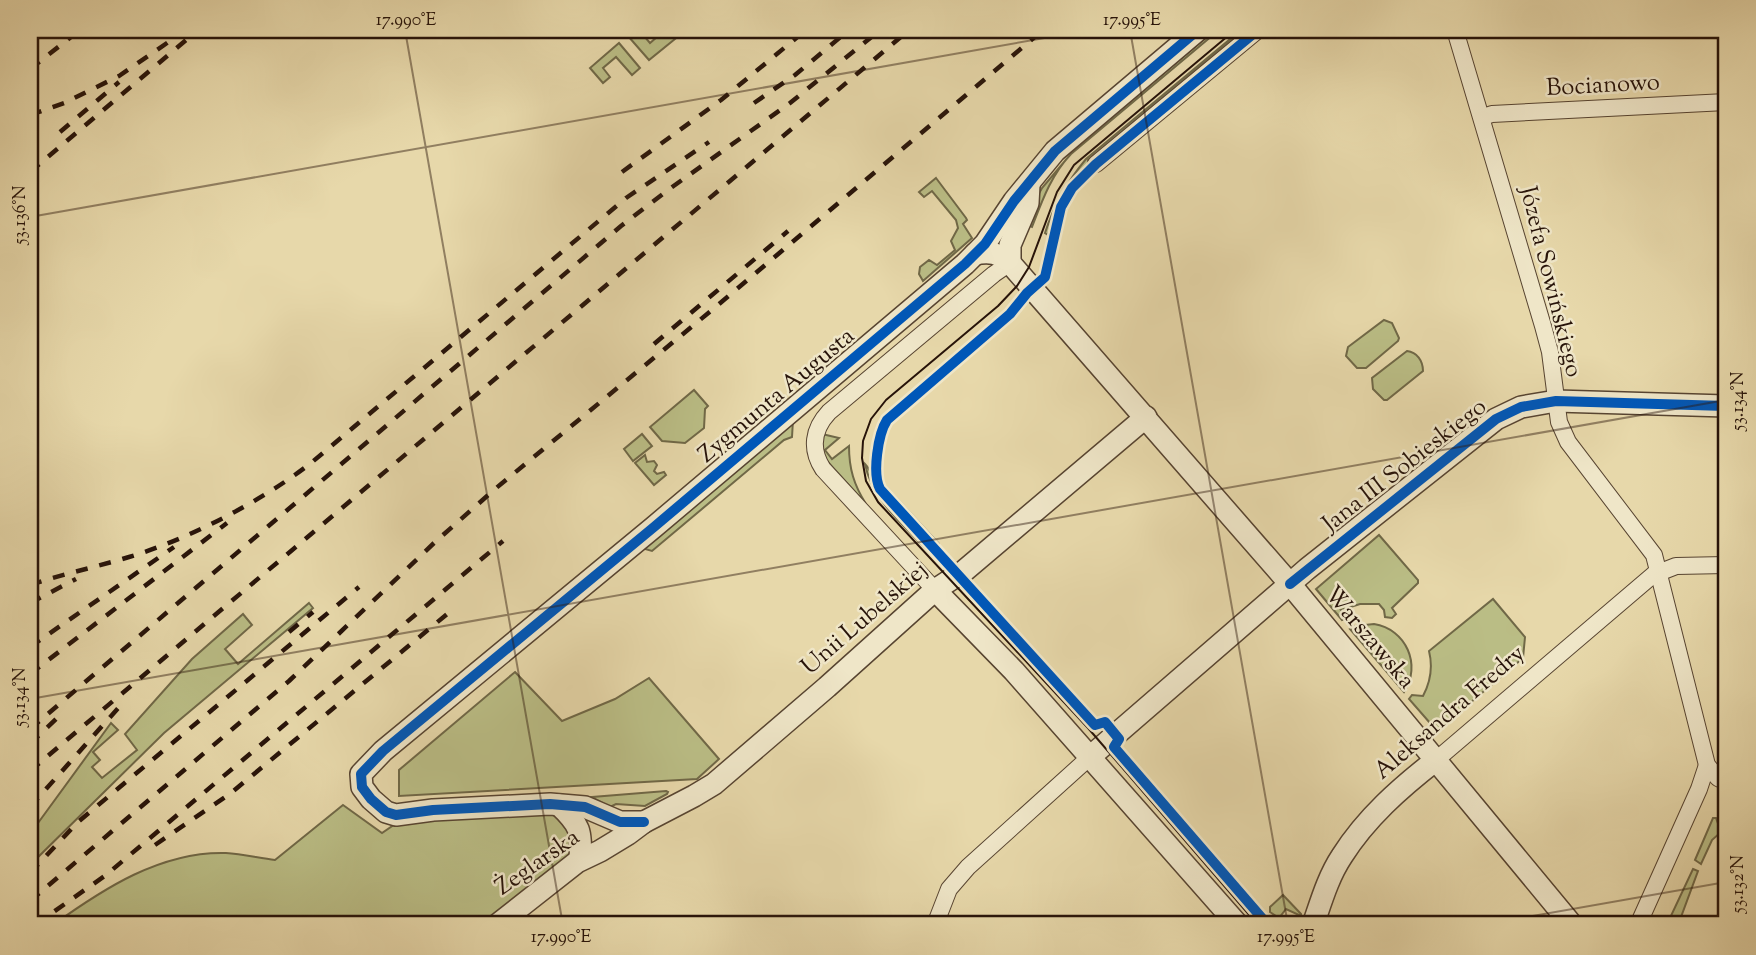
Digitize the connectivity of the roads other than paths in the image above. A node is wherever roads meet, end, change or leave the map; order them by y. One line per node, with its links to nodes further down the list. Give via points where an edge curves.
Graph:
1 (1198, 30): 7 (street, Zygmunta Augusta, via 1065,141)
2 (1258, 30): 6 (street)
3 (1455, 30): 5 (street, Józefa Sowińskiego)
4 (1726, 102): 5 (street, Bocianowo)
5 (1483, 117): 10 (street, Józefa Sowińskiego, via 1550,352)
6 (1096, 164)
7 (1030, 184): 8 (street, Zygmunta Augusta); 9 (street, Zygmunta Augusta, via 1028,203 1010,245)
8 (975, 254): 9 (street, via 995,254); 21 (street, Zygmunta Augusta, via 360,774 371,799 396,814)
9 (1010, 263): 12 (street, Warszawska); 16 (street, via 829,412 815,434 815,451 823,469)
10 (1556, 401): 11 (street, Jana III Sobieskiego); 14 (street, Józefa Sowińskiego, via 1568,442 1649,546); 15 (street, Jana III Sobieskiego, via 1521,407 1496,419)
11 (1726, 407)
12 (1146, 417): 15 (street, Warszawska); 16 (street, Unii Lubelskiej, via 964,571)
13 (1726, 565): 14 (street, via 1681,566)
14 (1660, 572): 18 (street, Aleksandra Fredry, via 1609,610); 19 (street, Józefa Sowińskiego)
15 (1290, 584): 17 (street, Jana III Sobieskiego); 18 (street, Warszawska)
16 (935, 590): 17 (street); 22 (street, Unii Lubelskiej, via 725,775)
17 (1091, 756): 25 (street, Jana III Sobieskiego, via 968,867 949,889); 26 (street)
18 (1436, 760): 27 (street, Aleksandra Fredry, via 1395,793 1341,856); 28 (street, Warszawska)
19 (1707, 765): 20 (street); 29 (street)
20 (1726, 782)
21 (559, 805): 22 (street, via 585,807 620,822); 23 (street, via 577,823)
22 (644, 821): 23 (street, Żeglarska)
23 (580, 860): 24 (street, Żeglarska)
24 (497, 925)
25 (935, 925)
26 (1238, 925)
27 (1313, 925)
28 (1572, 925)
29 (1639, 925)

